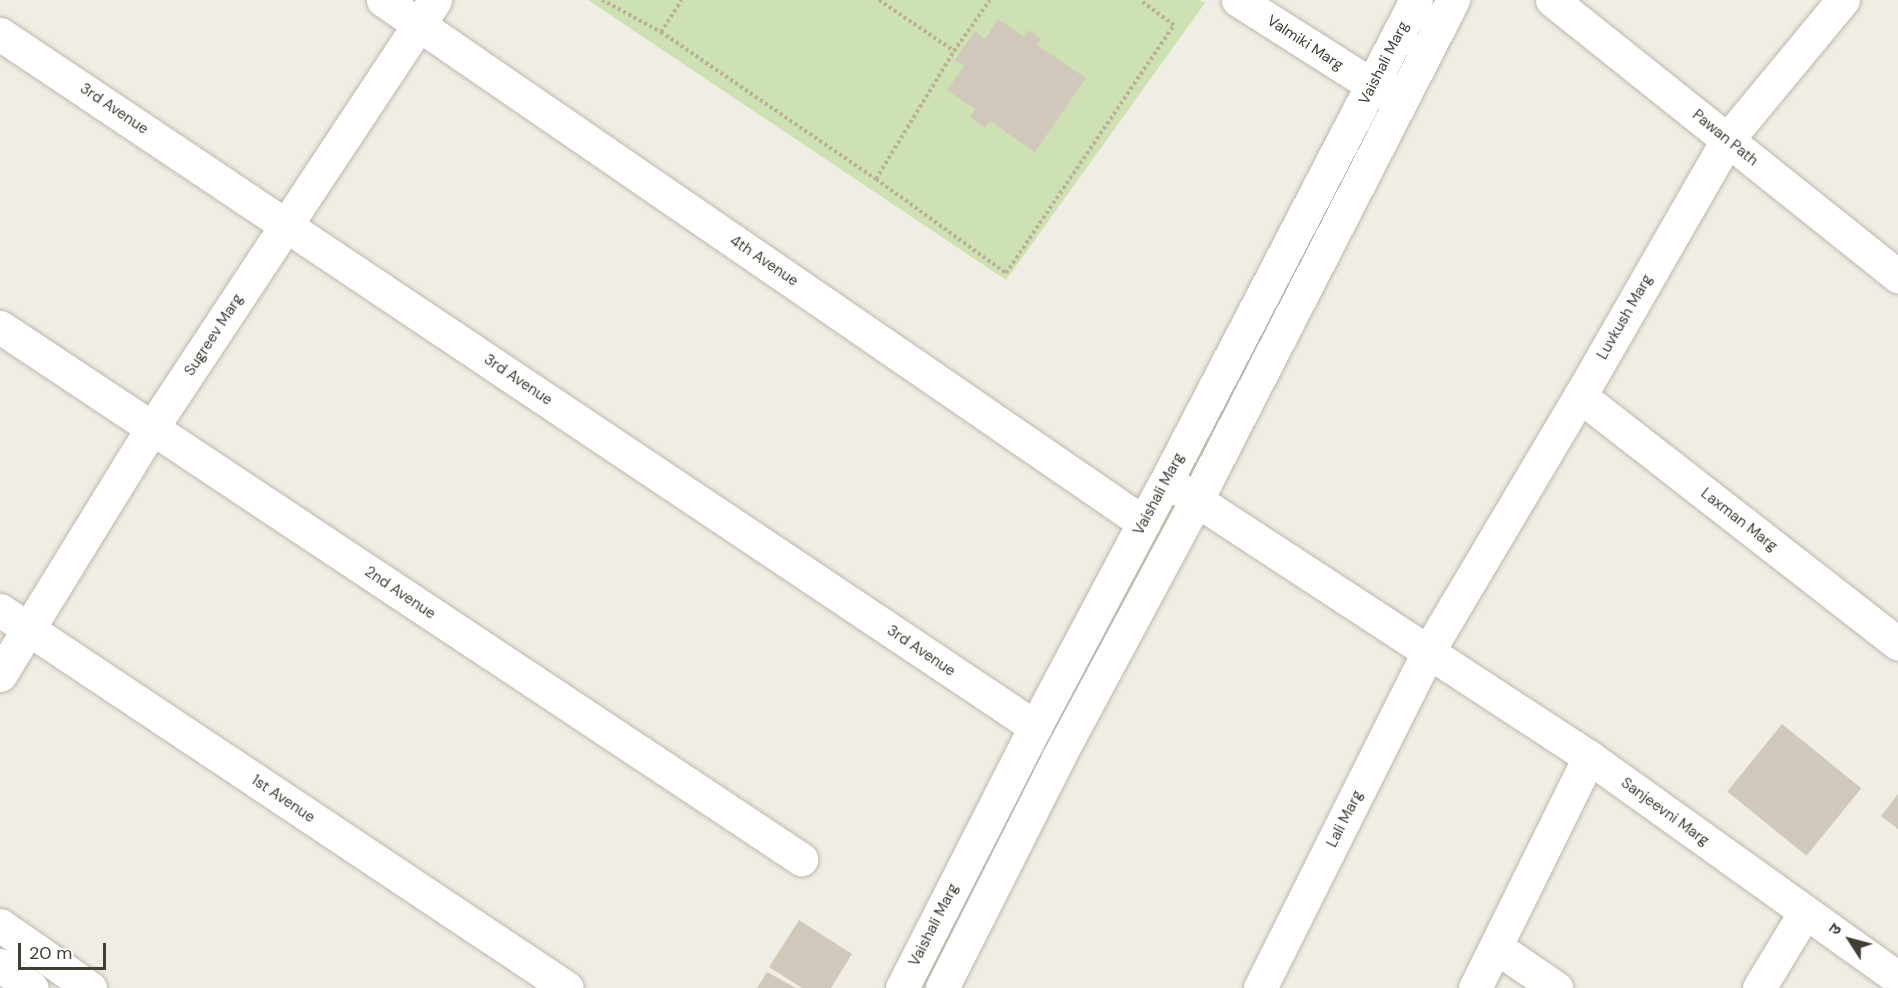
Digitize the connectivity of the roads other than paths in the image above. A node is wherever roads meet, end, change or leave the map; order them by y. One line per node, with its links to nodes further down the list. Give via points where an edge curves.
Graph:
1 (383, 0): 7 (street, 4th Avenue)
2 (1238, 0): 9 (street, Valmiki Marg)
3 (1416, 0): 9 (street, Vaishali Marg)
4 (1453, 0): 10 (street)
5 (1552, 0): 11 (street, Pawan Path)
6 (1843, 0): 11 (street, Luvkush Marg)
7 (427, 12): 12 (street, Sugreev Marg); 19 (street, 4th Avenue)
8 (0, 34): 12 (street, 3rd Avenue)
9 (1372, 86): 10 (street, Valmiki Marg); 17 (street, Vaishali Marg)
10 (1400, 103): 18 (street)
11 (1727, 140): 13 (street, Pawan Path); 15 (street, Luvkush Marg)
12 (286, 224): 16 (street, Sugreev Marg); 25 (street, 3rd Avenue)
13 (1898, 276)
14 (0, 327): 16 (street, 2nd Avenue)
15 (1580, 396): 22 (street, Laxman Marg); 23 (street, Luvkush Marg)
16 (152, 428): 21 (street, Sugreev Marg); 27 (street, 2nd Avenue)
17 (1166, 481): 18 (street, Sanjeevni Marg); 19 (street, Vaishali Marg)
18 (1197, 499): 23 (street, Sanjeevni Marg); 37 (street, via 1058,758)
19 (1144, 523): 25 (street, Vaishali Marg)
20 (0, 610): 21 (street, 1st Avenue)
21 (29, 630): 24 (street, Sugreev Marg); 35 (street, 1st Avenue)
22 (1898, 644)
23 (1429, 650): 26 (street, Sanjeevni Marg); 38 (street, Lali Marg)
24 (0, 675)
25 (1035, 727): 36 (street, Vaishali Marg)
26 (1589, 757): 28 (street, Sanjeevni Marg); 30 (street)
27 (801, 859)
28 (1805, 912): 32 (street, Sanjeevni Marg); 41 (street)
29 (0, 925): 34 (street)
30 (1496, 947): 39 (street); 40 (street)
31 (0, 965): 33 (street)
32 (1898, 978)
33 (32, 988)
34 (90, 988)
35 (567, 988)
36 (902, 988)
37 (942, 988)
38 (1260, 988)
39 (1475, 988)
40 (1556, 988)
41 (1759, 988)

